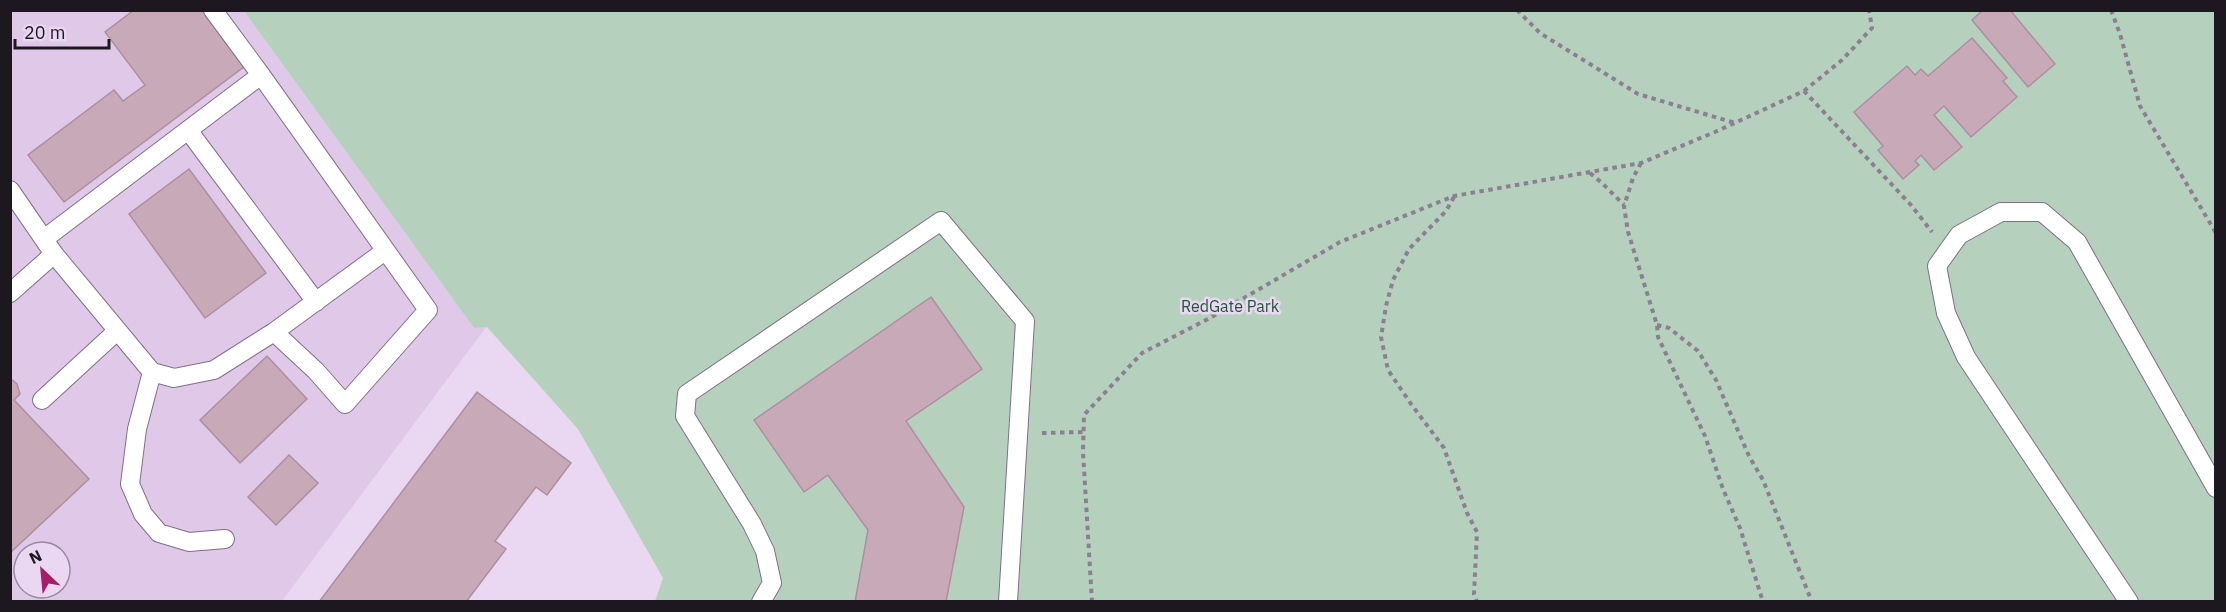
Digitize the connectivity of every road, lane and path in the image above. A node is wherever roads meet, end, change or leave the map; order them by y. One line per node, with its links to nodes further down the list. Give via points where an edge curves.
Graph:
1 (213, 10): 5 (lane)
2 (1517, 10): 7 (path, via 1540,33 1638,94)
3 (1869, 10): 6 (path, via 1872,28 1842,60)
4 (2111, 10): 14 (path, via 2140,106)
5 (261, 75): 8 (lane); 16 (lane)
6 (1804, 91): 7 (path); 17 (path, via 1911,205)
7 (1735, 123): 9 (path)
8 (188, 130): 15 (lane); 19 (lane)
9 (1641, 163): 10 (path); 13 (path)
10 (1589, 173): 12 (path); 13 (path)
11 (10, 190): 15 (lane)
12 (1454, 196): 25 (path, via 1340,242 1142,353 1084,415); 32 (path, via 1446,211 1410,249 1393,280 1382,337 1388,370 1444,448 1477,532)
13 (1624, 206): 20 (path, via 1628,232)
14 (2216, 233)
15 (49, 246): 18 (lane); 21 (lane)
16 (385, 251): 19 (lane); 22 (lane, via 428,310 345,404)
17 (1947, 252): 27 (lane, via 1959,235 2001,212 2042,212 2078,242); 35 (lane, via 1937,266 1946,313 1966,357)
18 (10, 293)
19 (316, 302): 22 (lane)
20 (1657, 325): 33 (path, via 1658,338 1715,462); 34 (path, via 1669,328 1698,351 1716,380 1763,480)
21 (117, 331): 23 (lane); 24 (lane)
22 (274, 332): 23 (lane, via 214,370 174,378)
23 (152, 372): 28 (lane, via 137,429 130,484 143,514 159,533 189,542)
24 (42, 400)
25 (1084, 432): 26 (path); 31 (path)
26 (1018, 434): 29 (lane, via 1025,321 941,221 687,394 685,416 765,551 772,583); 30 (lane)
27 (2216, 488)
28 (225, 539)
29 (761, 602)
30 (1008, 602)
31 (1092, 602)
32 (1477, 602)
33 (1763, 602)
34 (1812, 602)
35 (2129, 602)

